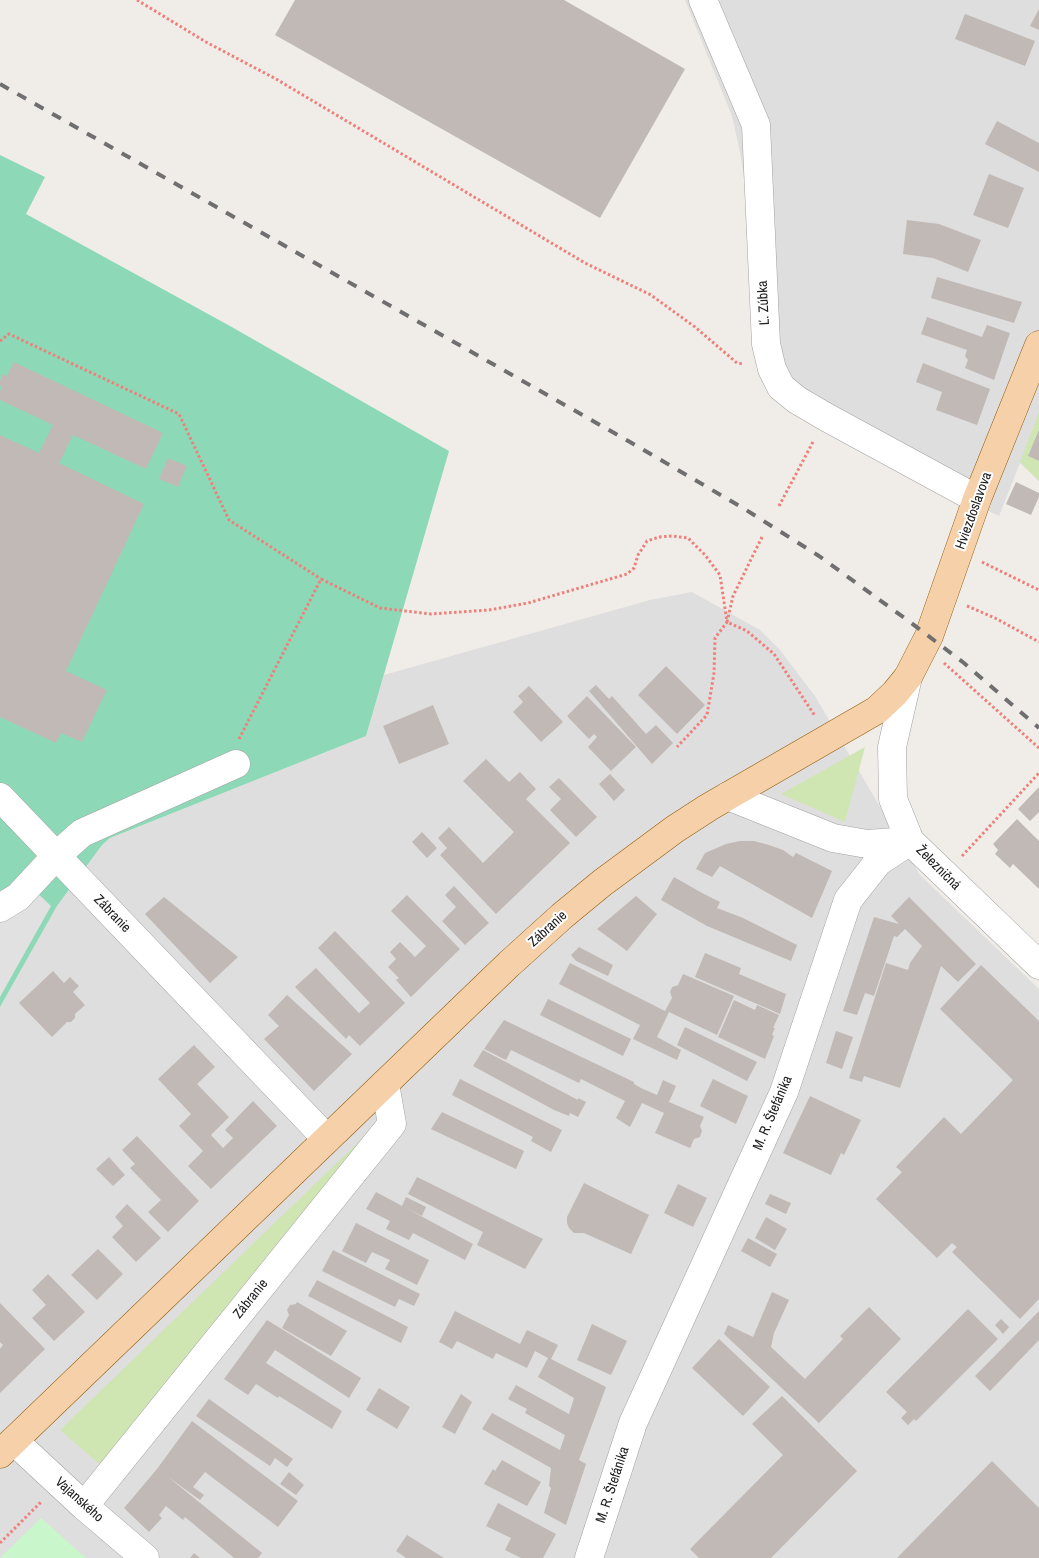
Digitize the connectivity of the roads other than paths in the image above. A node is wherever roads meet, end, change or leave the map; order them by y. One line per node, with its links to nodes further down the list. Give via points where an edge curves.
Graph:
1 (703, 0): 3 (street, Ľ. Zúbka, via 756,125 766,344 781,387 796,400)
2 (1039, 345): 3 (main road, Hviezdoslavova)
3 (977, 499): 4 (main road, Hviezdoslavova, via 929,636)
4 (908, 677): 5 (main road, Hviezdoslavova, via 877,710); 9 (street, via 892,747 893,799)
5 (830, 737): 7 (main road, Zábranie)
6 (236, 764): 10 (street, via 82,833)
7 (728, 796): 9 (street, Železničná, via 833,838 867,844); 13 (main road, Zábranie, via 640,854 562,916)
8 (0, 797): 10 (street, Zábranie)
9 (910, 841): 12 (street, Železničná); 18 (street, M. R. Štefánika, via 878,862 848,900 784,1092 633,1423)
10 (56, 856): 11 (street, via 18,897); 14 (street, Zábranie)
11 (0, 908)
12 (1038, 963)
13 (384, 1084): 14 (main road, Zábranie); 16 (street, Zábranie, via 392,1124)
14 (326, 1139): 15 (main road, Zábranie)
15 (7, 1448): 16 (street, Vajanského)
16 (84, 1506): 17 (street, Vajanského)
17 (145, 1558)
18 (589, 1558)

